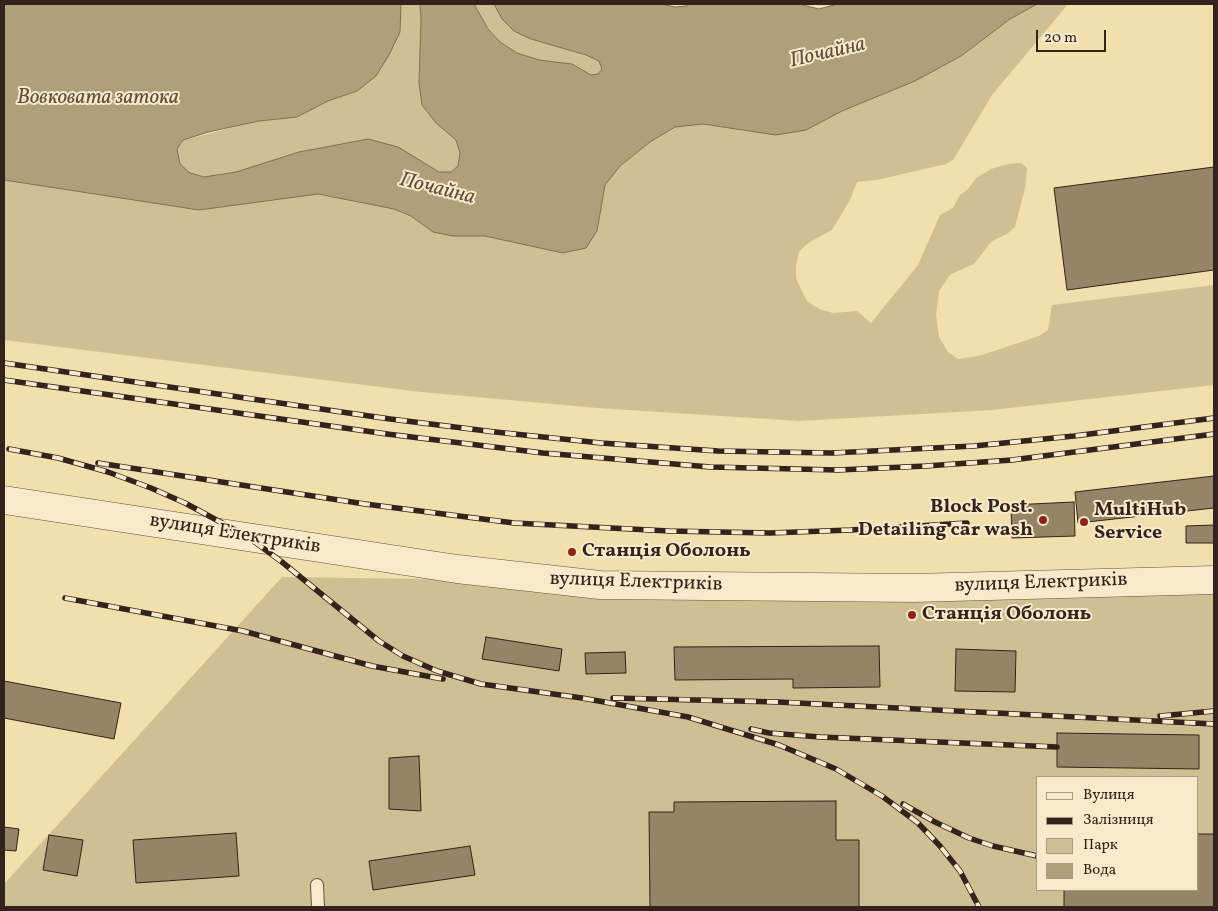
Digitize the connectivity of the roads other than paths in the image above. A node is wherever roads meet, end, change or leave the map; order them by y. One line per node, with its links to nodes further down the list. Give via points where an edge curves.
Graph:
1 (4, 500): 2 (lane); 3 (street, вулиця Електриків, via 457,569 600,585 914,588)
2 (4, 503)
3 (1214, 580)
4 (317, 885): 5 (lane)
5 (318, 907)

